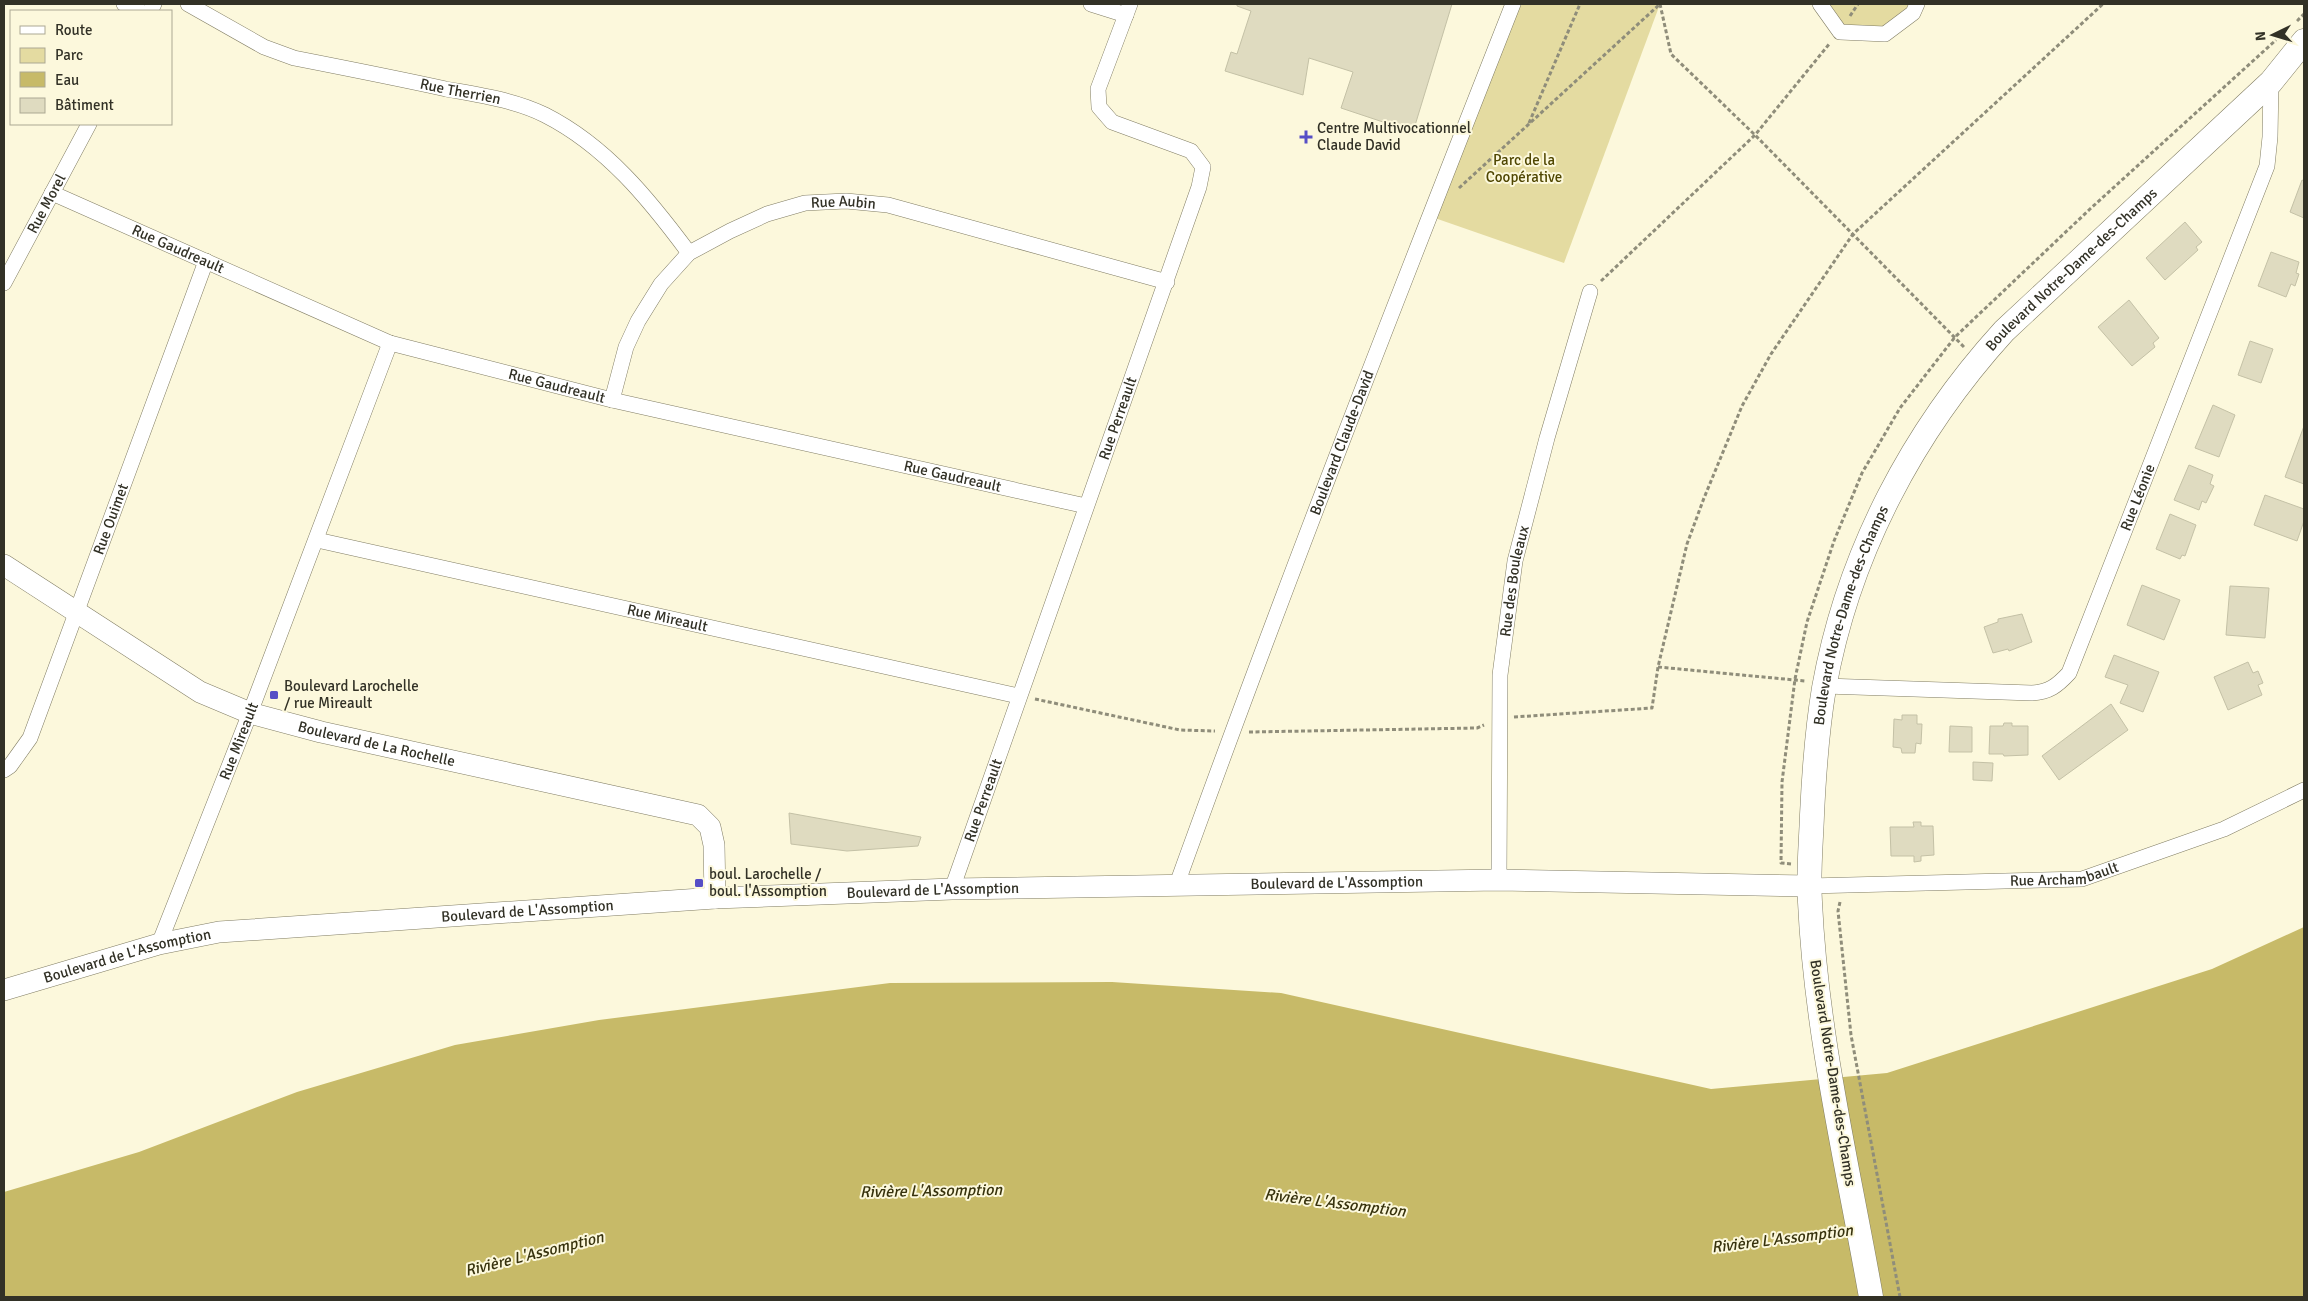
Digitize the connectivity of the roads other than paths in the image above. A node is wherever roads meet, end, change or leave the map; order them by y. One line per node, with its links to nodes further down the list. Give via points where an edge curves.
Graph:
1 (124, 4): 8 (street)
2 (188, 4): 14 (street, Rue Therrien, via 264,47 294,58 498,99 544,114 580,136 628,177)
3 (1091, 4): 7 (street)
4 (1514, 4): 31 (street, Boulevard Claude-David, via 1426,225)
5 (1820, 4): 6 (street, via 1840,32 1885,34 1913,13)
6 (1918, 4)
7 (1128, 9): 16 (street, Rue Perreault, via 1098,89 1099,107 1112,122 1191,151 1203,167)
8 (138, 10)
9 (2304, 41): 11 (main road, Boulevard Notre-Dame-des-Champs)
10 (2304, 64): 11 (main road, Boulevard Notre-Dame-des-Champs)
11 (2270, 82): 25 (main road, Boulevard Notre-Dame-des-Champs, via 2004,331 1945,401 1904,466 1866,544 1840,622); 25 (street, Rue Léonie, via 2267,166 2068,673 2057,686 2045,692 2032,693)
12 (88, 125): 13 (street, Rue Morel)
13 (52, 192): 15 (street, Rue Gaudreault); 17 (street, Rue Morel)
14 (689, 253): 16 (street, Rue Aubin, via 767,214 805,203 846,201 888,205); 20 (street, Rue Aubin, via 661,284 638,321 626,347)
15 (206, 261): 19 (street, Rue Gaudreault); 24 (street, Rue Ouimet)
16 (1167, 282): 21 (street, Rue Perreault)
17 (4, 283)
18 (1590, 292): 30 (street, Rue des Bouleaux, via 1515,561 1500,675)
19 (390, 343): 20 (street, Rue Gaudreault); 22 (street, Rue Mireault)
20 (612, 400): 21 (street, Rue Gaudreault)
21 (1086, 506): 26 (street, Rue Perreault)
22 (317, 540): 26 (street, Rue Mireault); 27 (street, Rue Mireault)
23 (4, 565): 24 (street, Boulevard de La Rochelle)
24 (75, 613): 27 (street, Boulevard de La Rochelle, via 200,692); 28 (street, Rue Ouimet, via 30,738)
25 (1825, 686): 32 (main road, Boulevard Notre-Dame-des-Champs, via 1816,748)
26 (1018, 696): 33 (street, Rue Perreault)
27 (250, 713): 34 (street, Boulevard de La Rochelle, via 321,732 698,815 710,827 714,845); 35 (street, Rue Mireault)
28 (4, 770)
29 (2304, 790): 32 (street, Rue Archambault, via 2224,829 2082,878)
30 (1499, 880): 31 (street, Boulevard de L'Assomption); 32 (street, Boulevard de L'Assomption)
31 (1177, 884): 33 (street, Boulevard de L'Assomption)
32 (1809, 886): 37 (main road, Boulevard Notre-Dame-des-Champs, via 1824,1039)
33 (952, 889): 34 (street, Boulevard de L'Assomption)
34 (715, 898): 35 (street, Boulevard de L'Assomption, via 220,932)
35 (159, 944): 36 (street, Boulevard de L'Assomption)
36 (4, 990)
37 (1871, 1297)

